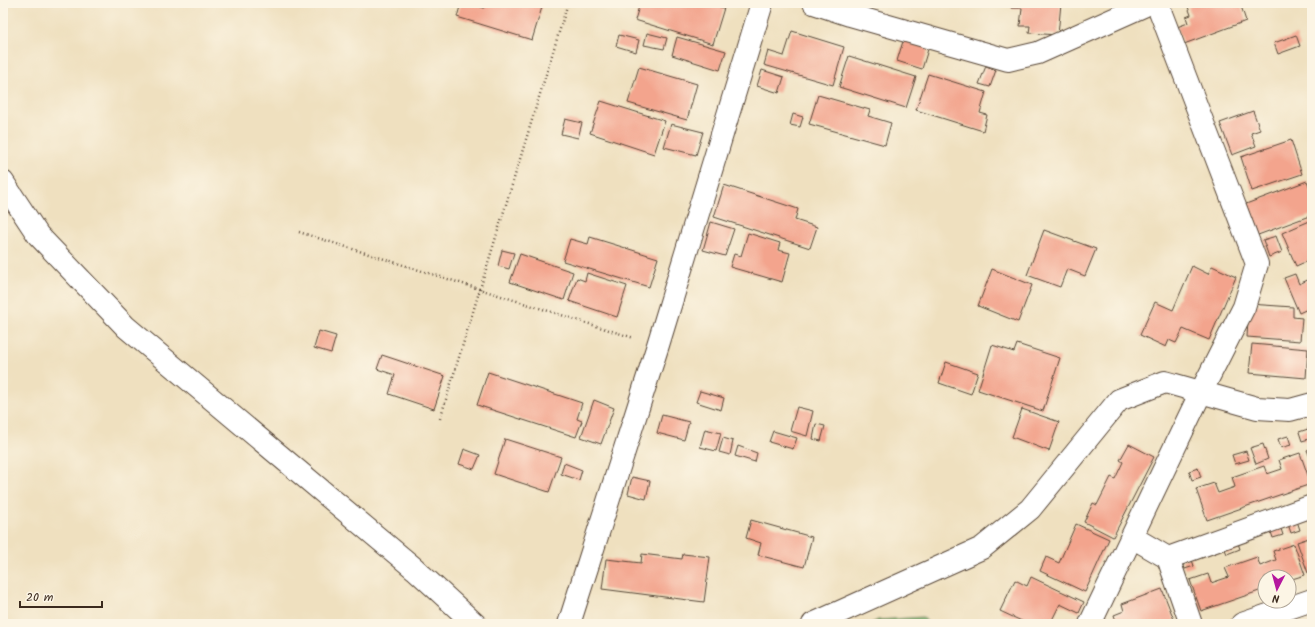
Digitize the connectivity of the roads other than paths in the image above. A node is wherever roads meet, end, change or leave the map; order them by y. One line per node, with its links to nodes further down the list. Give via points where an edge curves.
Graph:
1 (762, 3): 14 (street, via 658,345)
2 (814, 3): 3 (street, via 1008,60 1038,53)
3 (1150, 3)
4 (1157, 3): 6 (street, via 1257,264 1244,307)
5 (3, 182): 13 (street, via 38,235 126,327 415,569)
6 (1201, 392): 7 (street, via 1258,408 1290,410); 9 (street); 15 (street, via 1165,382 1119,400 1030,509 982,548)
7 (1312, 404)
8 (1312, 506): 10 (street)
9 (1132, 537): 10 (street); 12 (street)
10 (1168, 558): 16 (street)
11 (1312, 600): 17 (street)
12 (1097, 618)
13 (475, 624)
14 (569, 624)
15 (813, 624)
16 (1191, 624)
17 (1242, 624)

